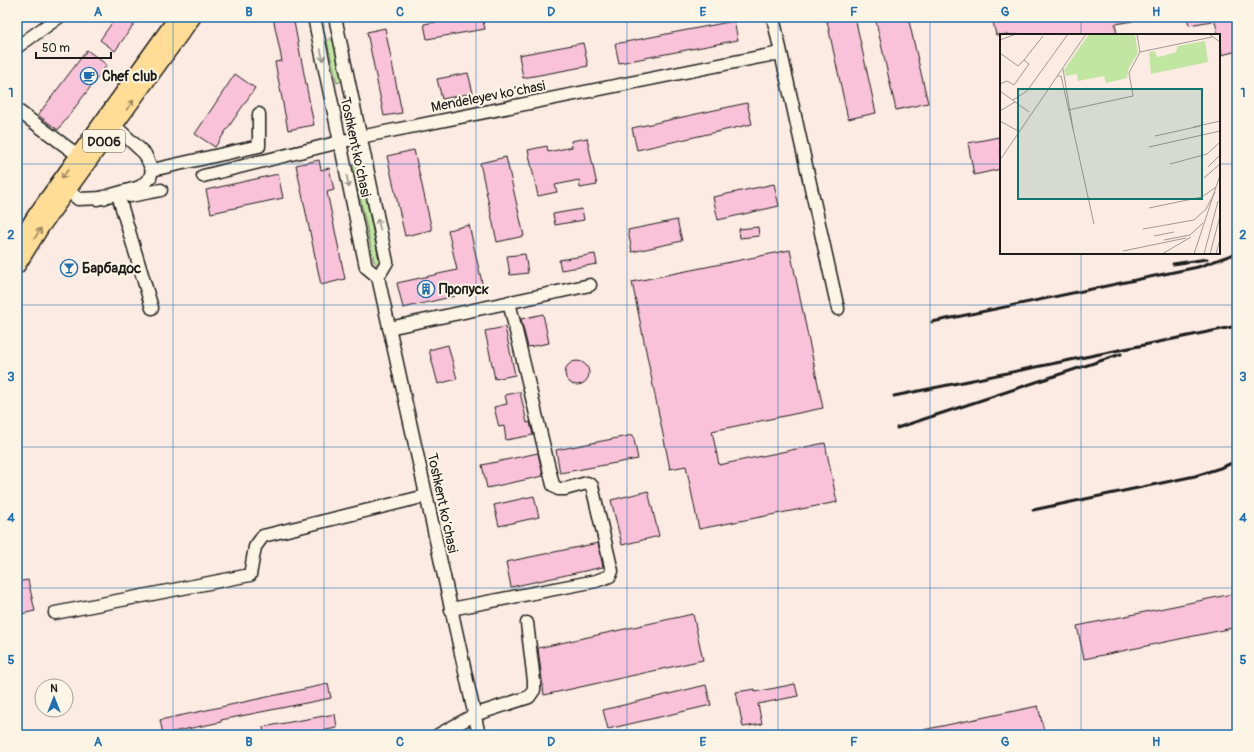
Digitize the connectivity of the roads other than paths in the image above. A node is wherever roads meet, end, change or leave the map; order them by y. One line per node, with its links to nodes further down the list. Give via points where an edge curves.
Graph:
1 (59, 17): 7 (street)
2 (177, 17): 14 (main road, D006)
3 (193, 17): 11 (main road, D006, one-way to 3)
4 (314, 17): 13 (street, Toshkent ko‘chasi, one-way to 13)
5 (335, 17): 12 (street, Toshkent ko‘chasi)
6 (773, 17): 8 (street)
7 (17, 47)
8 (780, 53): 12 (street, Mendeleyev ko‘chasi); 27 (street)
9 (17, 110): 14 (street)
10 (259, 114): 15 (street, via 259,146)
11 (115, 126): 15 (street, via 144,154); 17 (main road, D006)
12 (360, 137): 13 (street, Mendeleyev ko‘chasi); 23 (street, Toshkent ko‘chasi, one-way to 12, via 387,262)
13 (340, 142): 16 (street, Mendeleyev ko‘chasi); 23 (street, Toshkent ko‘chasi, one-way to 23, via 366,267)
14 (79, 156): 21 (main road, D006, one-way to 21)
15 (152, 170): 20 (street, via 150,178 140,187)
16 (203, 176)
17 (68, 190): 20 (street, via 78,199); 22 (main road, D006, one-way to 17)
18 (160, 190): 19 (street)
19 (119, 198): 20 (street); 26 (street)
20 (97, 199)
21 (17, 244)
22 (17, 266)
23 (378, 277): 28 (street, Toshkent ko‘chasi)
24 (590, 285): 25 (street)
25 (509, 302): 28 (street); 30 (street, via 553,484 558,489 588,483 592,486 612,571 610,576 596,581)
26 (152, 308)
27 (838, 310)
28 (389, 328): 29 (street, Toshkent ko‘chasi)
29 (426, 496): 30 (street, Toshkent ko‘chasi); 31 (street, via 263,536 255,547 250,575)
30 (451, 609): 33 (street, Toshkent ko‘chasi)
31 (54, 613)
32 (527, 623): 33 (street, via 534,690 529,697)
33 (474, 715): 34 (street); 35 (street, Toshkent ko‘chasi)
34 (438, 735)
35 (479, 735)

